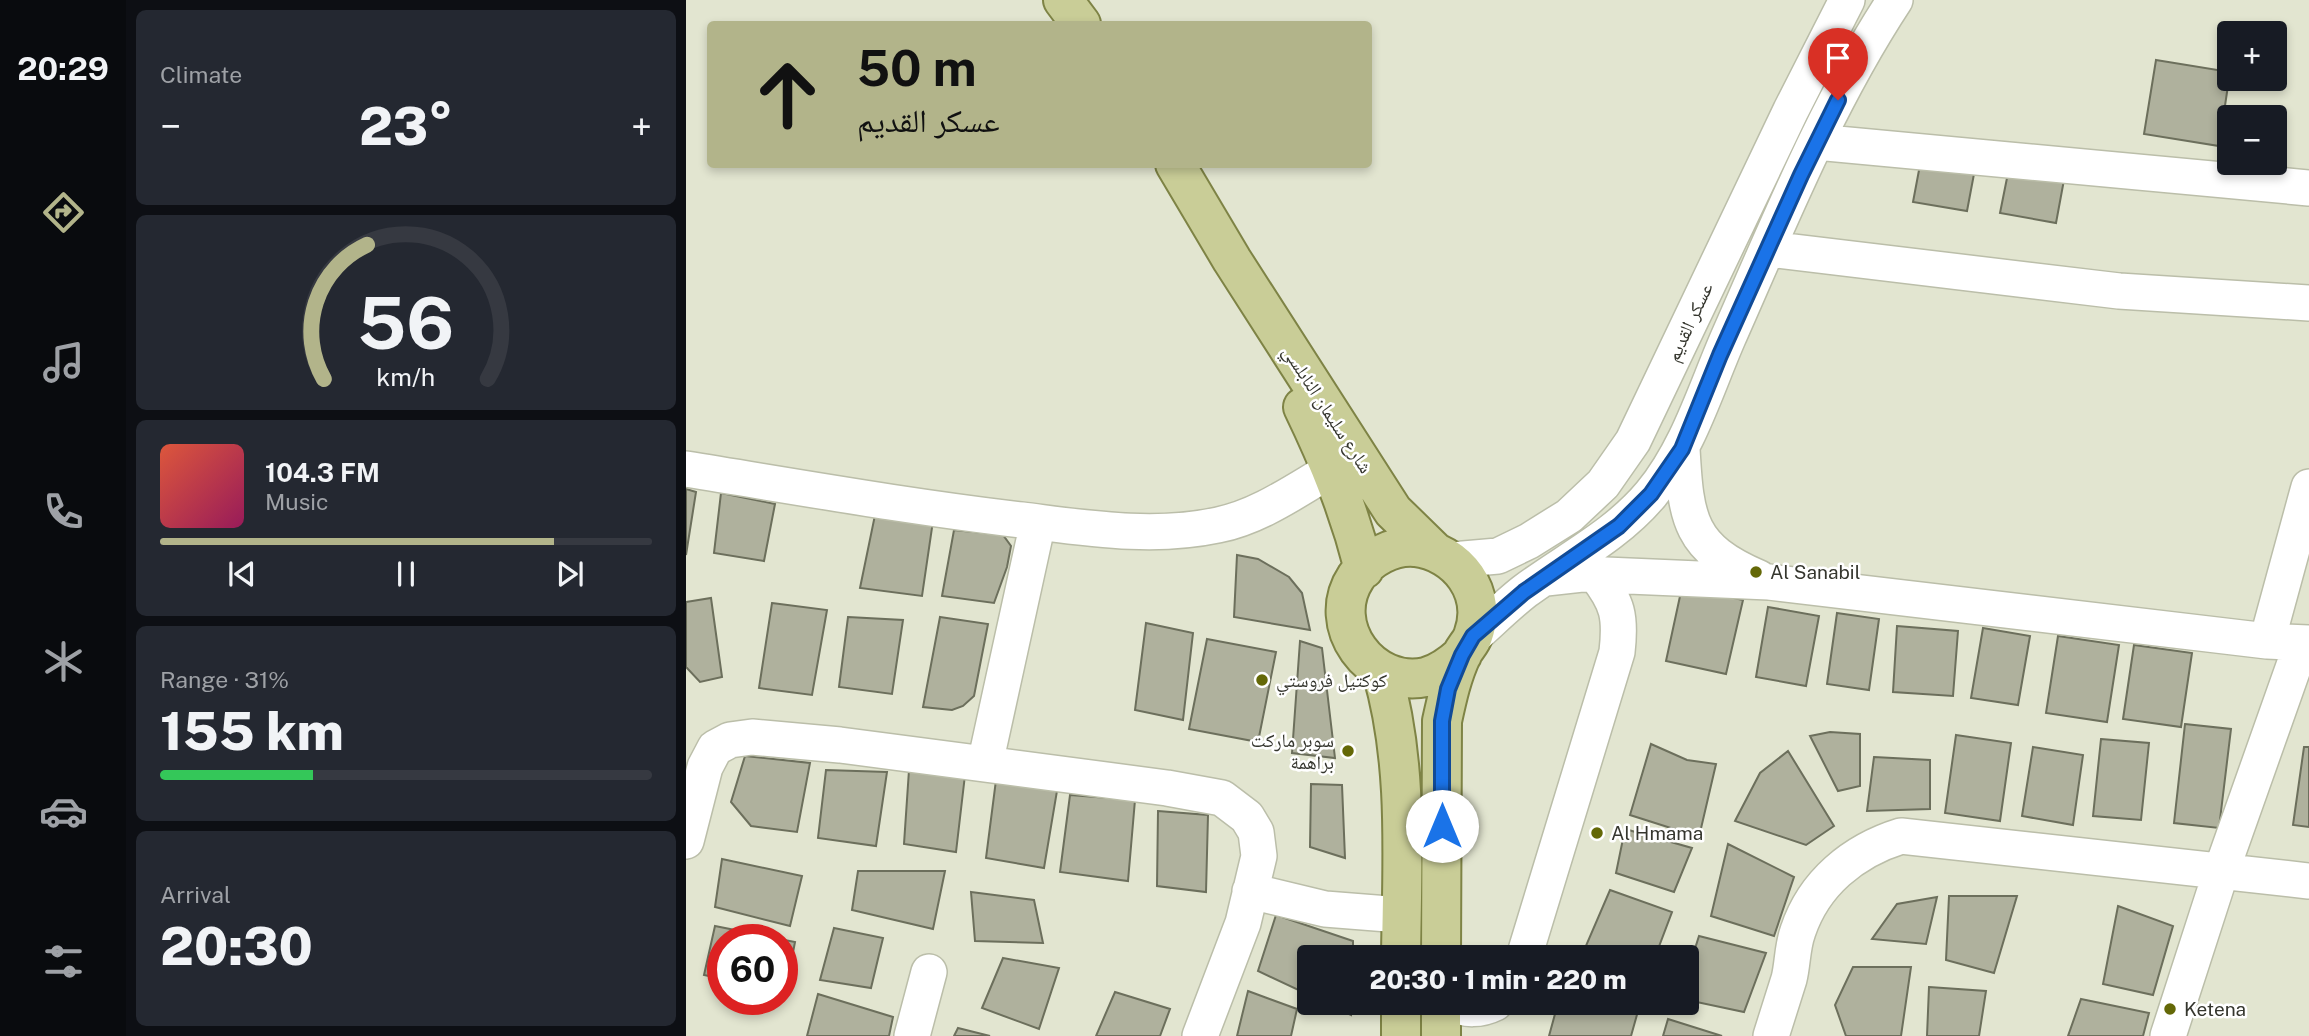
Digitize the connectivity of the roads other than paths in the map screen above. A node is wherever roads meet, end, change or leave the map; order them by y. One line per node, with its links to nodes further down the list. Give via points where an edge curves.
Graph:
1 (1063, 0): 4 (main road)
2 (1847, 0): 15 (street, عسكر القديم, via 1633,441 1603,484 1569,516 1498,556)
3 (1895, 0): 5 (street)
4 (1079, 21)
5 (1816, 142): 7 (street); 8 (street)
6 (1177, 168): 11 (main road, شارع سليمان النابلسي)
7 (2309, 188)
8 (1768, 249): 9 (street, via 2119,291); 10 (street)
9 (2309, 303)
10 (1682, 449): 18 (street, via 1651,494 1619,526); 19 (street, via 1685,495 1699,537 1713,554)
11 (1345, 462): 14 (street, via 1259,512 1220,525 1130,533); 15 (main road, شارع سليمان النابلسي); 16 (main road, شارع سليمان النابلسي)
12 (686, 469): 14 (street, via 932,510)
13 (2309, 487): 20 (street)
14 (1038, 522): 24 (street)
15 (1442, 555): 16 (main road, via 1412,547 1391,550); 22 (main road, via 1466,575 1475,595 1477,616)
16 (1364, 569): 23 (main road, via 1347,597 1346,619 1352,641 1364,659)
17 (1596, 575): 18 (street); 19 (street); 32 (street, via 1618,611 1617,652)
18 (1546, 578): 22 (street, via 1524,592)
19 (1769, 582): 20 (street)
20 (2267, 641): 21 (street)
21 (2305, 643): 26 (street)
22 (1467, 646): 23 (main road, via 1446,669 1426,677); 31 (main road, via 1448,689 1442,721)
23 (1382, 672): 29 (main road, via 1394,711 1398,750)
24 (985, 764): 25 (street, via 828,744 752,737 730,740 715,748 705,767); 28 (street, via 1222,798 1247,817 1256,832 1259,856)
25 (686, 841)
26 (2221, 872): 27 (street); 40 (street, via 1901,836 1886,841 1848,861 1807,910); 41 (street)
27 (2309, 881)
28 (1251, 891): 29 (street, via 1325,909); 37 (street)
29 (1401, 915): 30 (main road)
30 (1401, 945)
31 (1441, 945)
32 (1528, 945)
33 (929, 971): 36 (street)
34 (1401, 1015): 38 (main road)
35 (1441, 1015): 39 (main road)
36 (912, 1036)
37 (1200, 1036)
38 (1401, 1036)
39 (1441, 1036)
40 (1771, 1036)
41 (2168, 1036)

